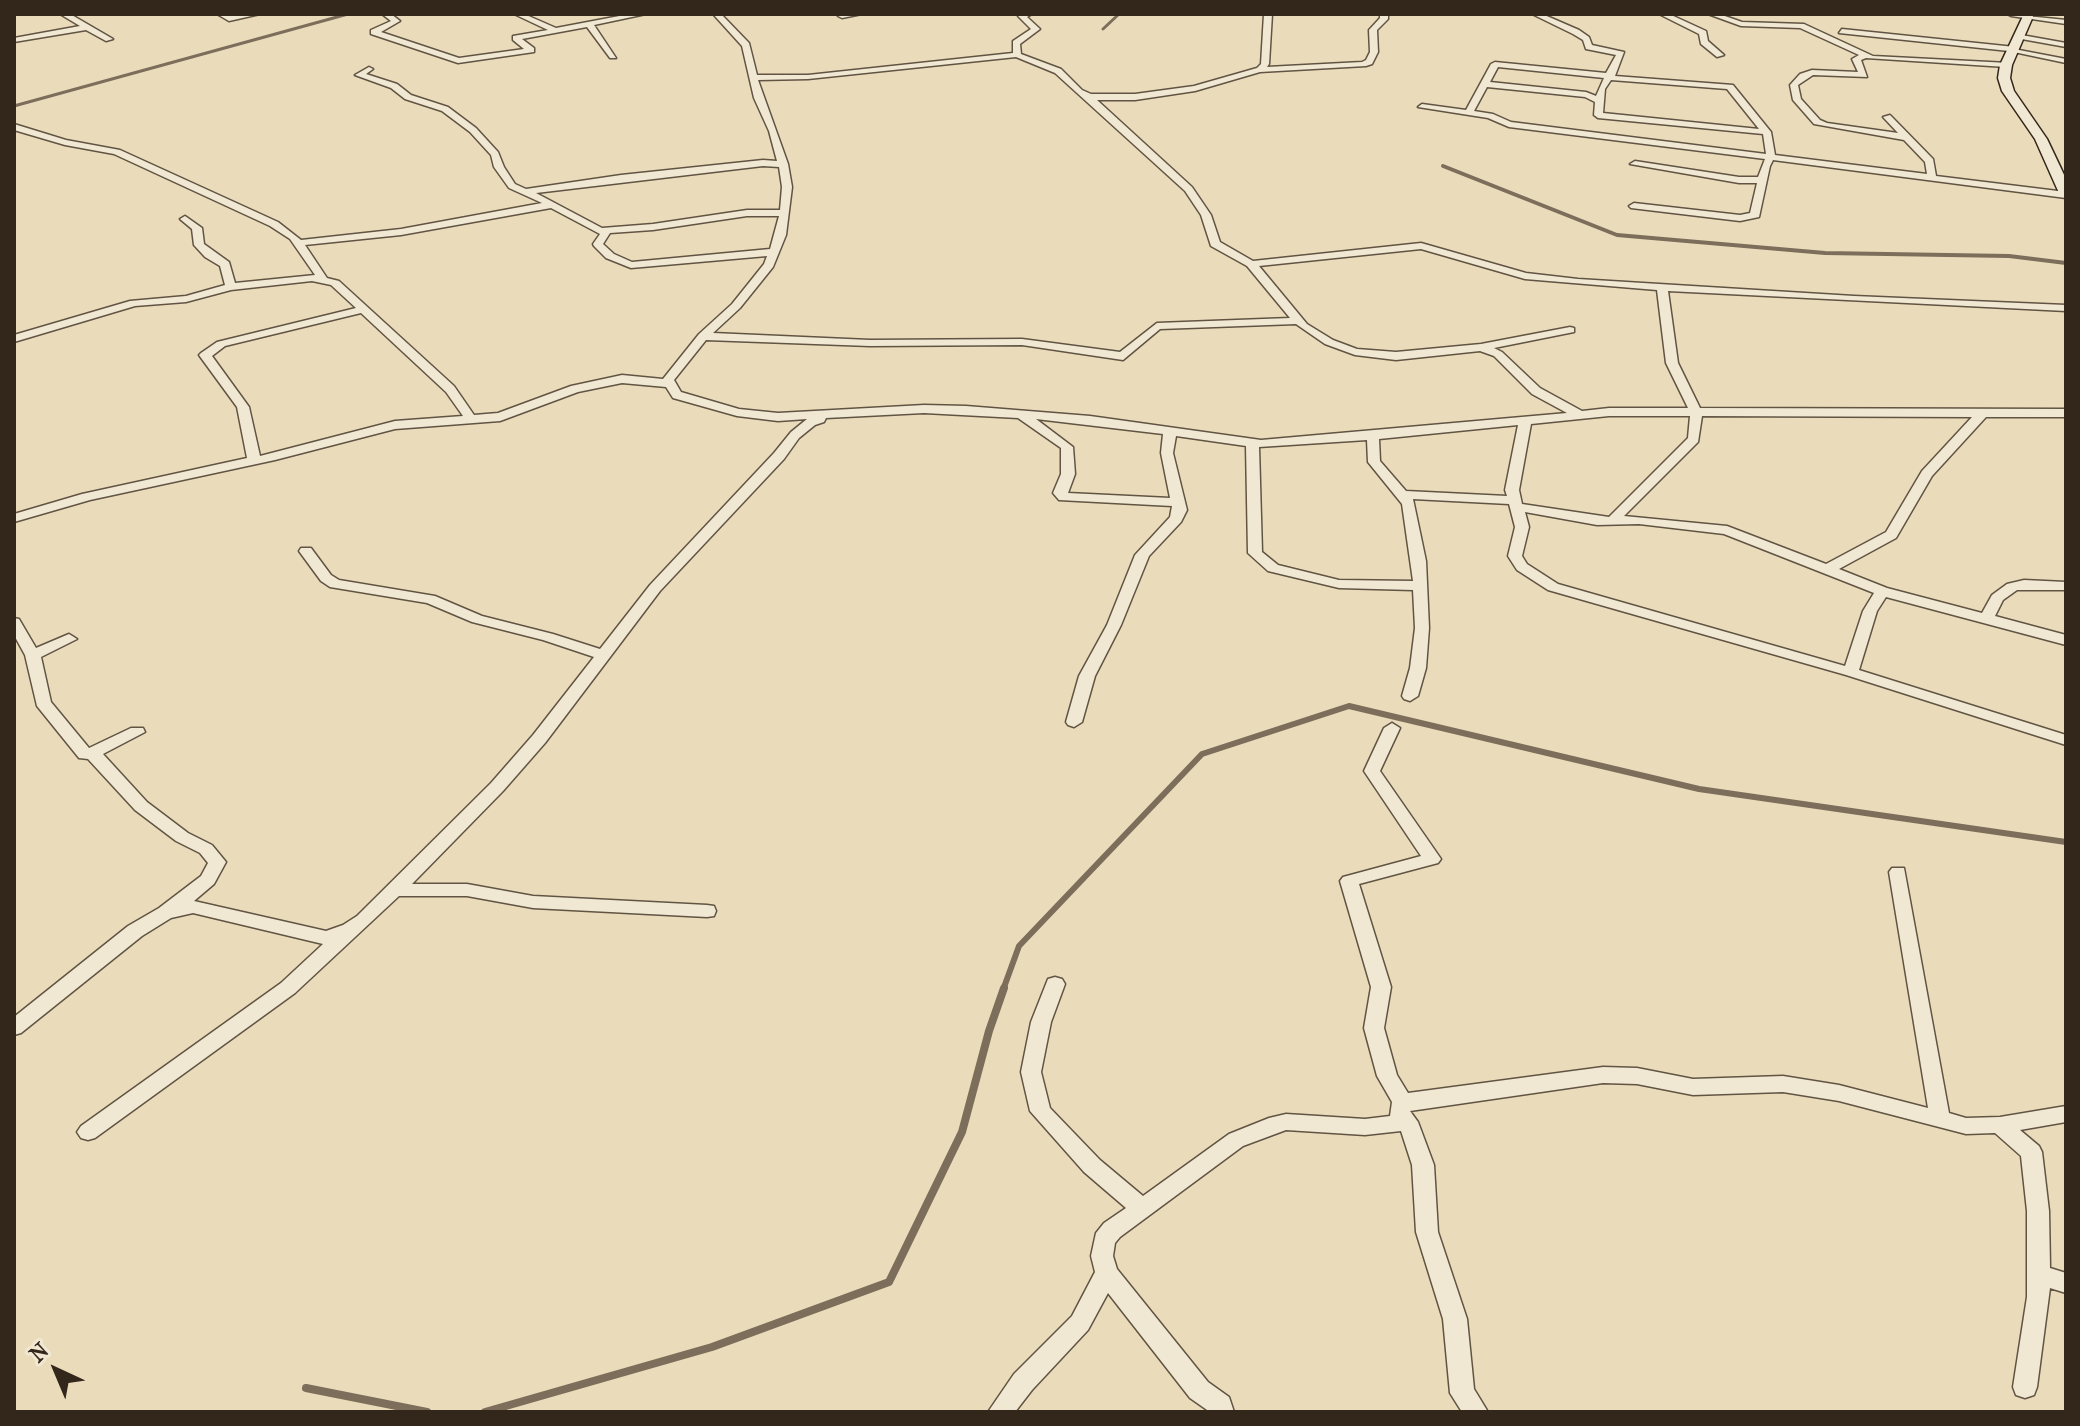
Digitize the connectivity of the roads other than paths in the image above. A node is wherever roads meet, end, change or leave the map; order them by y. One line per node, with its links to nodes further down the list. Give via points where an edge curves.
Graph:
1 (64, 14): 20 (street)
2 (221, 14): 3 (street, via 229,19)
3 (256, 14)
4 (386, 14): 21 (street, via 396,21 374,32 458,61 531,50 516,38)
5 (518, 14): 21 (street)
6 (642, 14): 19 (street)
7 (717, 14): 40 (street, via 746,45)
8 (858, 14): 17 (street)
9 (1028, 14): 30 (street, via 1022,16 1036,29 1016,43)
10 (1268, 14): 38 (street, via 1265,64)
11 (1384, 14): 38 (street, via 1373,30 1369,62)
12 (1536, 14): 39 (street, via 1576,32 1589,47 1621,54)
13 (1663, 14): 31 (street, via 1703,33 1704,42)
14 (1712, 14): 33 (street, via 1741,24 1801,26)
15 (2011, 14): 16 (street)
16 (2029, 15): 18 (street); 24 (street)
17 (842, 16)
18 (2066, 22)
19 (588, 23): 21 (street); 32 (street)
20 (88, 27): 25 (street); 26 (street)
21 (554, 29)
22 (1842, 31): 23 (street)
23 (1894, 35): 29 (street); 34 (street)
24 (2019, 36): 27 (street); 29 (street)
25 (109, 39)
26 (18, 40): 28 (street, via 21,48)
27 (2066, 45)
28 (14, 50)
29 (2014, 50): 35 (street); 36 (street)
30 (1017, 55): 40 (street); 42 (street, via 1058,71)
31 (1720, 55)
32 (613, 56)
33 (1864, 56): 34 (street); 49 (street, via 1856,59 1864,75 1803,76 1794,85 1797,100 1817,122)
34 (1922, 61): 36 (street)
35 (2066, 61)
36 (2006, 65): 56 (street, via 2008,91 2041,139)
37 (369, 69): 55 (street, via 359,75 445,109 473,130 495,154 507,182)
38 (1260, 70): 42 (street, via 1170,93)
39 (1609, 76): 41 (street, via 1495,64); 43 (street); 48 (street, via 1730,87)
40 (757, 81): 51 (street)
41 (1485, 84): 43 (street); 45 (street)
42 (1089, 97): 64 (street, via 1189,189 1206,215 1215,244)
43 (1599, 100): 48 (street, via 1598,115)
44 (1422, 107): 45 (street)
45 (1469, 113): 50 (street, via 1509,124)
46 (1887, 117): 49 (street)
47 (14, 127): 62 (street, via 117,152 274,224)
48 (1767, 132): 50 (street)
49 (1910, 138): 53 (street, via 1930,161)
50 (1771, 157): 53 (street); 54 (street)
51 (783, 164): 55 (street); 59 (street)
52 (1635, 164): 54 (street)
53 (1932, 178): 56 (street)
54 (1762, 180): 58 (street, via 1755,215 1750,217)
55 (522, 192): 57 (street)
56 (2066, 194)
57 (554, 205): 61 (street); 62 (street, via 401,232)
58 (1634, 206)
59 (785, 213): 61 (street, via 747,213); 63 (street)
60 (185, 219): 66 (street, via 197,228 199,245 225,264)
61 (606, 232): 63 (street, via 598,244 631,265)
62 (298, 243): 65 (street)
63 (774, 252): 72 (street, via 736,306)
64 (1251, 264): 67 (street, via 1421,246 1525,276); 70 (street)
65 (324, 281): 66 (street); 69 (street, via 335,283)
66 (231, 287): 73 (street, via 186,299 134,303)
67 (1662, 288): 68 (street); 77 (street, via 1672,363)
68 (2066, 308)
69 (361, 310): 83 (street, via 450,389); 87 (street, via 221,344 205,355 243,407)
70 (1299, 321): 72 (street, via 1157,326 1123,356 1022,342); 74 (street, via 1355,352 1396,356)
71 (1570, 330): 74 (street)
72 (703, 336): 75 (street)
73 (14, 339)
74 (1481, 347): 80 (street, via 1498,354 1536,391)
75 (666, 383): 78 (street, via 677,395 737,412 778,417); 83 (street, via 622,379 575,389 500,417)
76 (1984, 411): 77 (street); 81 (street); 94 (street, via 1927,474 1891,535)
77 (1696, 412): 80 (street); 92 (street, via 1694,439)
78 (841, 413): 79 (street); 103 (street, via 811,422 795,435 655,588)
79 (1019, 413): 84 (street); 89 (street, via 1067,447 1068,474 1060,493 1064,497)
80 (1578, 413): 82 (street)
81 (2066, 413)
82 (1526, 418): 85 (street); 90 (street, via 1512,490)
83 (471, 419): 87 (street, via 395,425)
84 (1170, 432): 86 (street); 89 (street, via 1167,453)
85 (1373, 435): 86 (street); 88 (street, via 1374,462)
86 (1252, 443): 95 (street, via 1255,553 1273,568 1312,579)
87 (254, 460): 91 (street)
88 (1405, 495): 90 (street); 95 (street)
89 (1179, 502): 106 (street, via 1176,519 1142,555 1087,676)
90 (1516, 503): 92 (street); 104 (street, via 1522,527 1517,563 1553,587)
91 (14, 518)
92 (1613, 520): 94 (street, via 1727,530)
93 (306, 551): 103 (street, via 335,584 430,599 477,619)
94 (1826, 570): 97 (street)
95 (1422, 586): 105 (street, via 1418,668)
96 (2066, 586): 98 (street, via 2012,587 1997,598)
97 (1882, 591): 98 (street); 104 (street, via 1870,611)
98 (1987, 617): 101 (street)
99 (14, 622): 102 (street)
100 (69, 639): 102 (street)
101 (2066, 640)
102 (33, 655): 110 (street, via 43,703 85,754)
103 (602, 655): 112 (street, via 497,787)
104 (1851, 672): 109 (street)
105 (1410, 696)
106 (1074, 722)
107 (1392, 728): 118 (street, via 1372,771 1432,859 1349,881 1381,987 1374,1028 1387,1076)
108 (137, 732): 110 (street)
109 (2066, 740)
110 (92, 753): 114 (street, via 141,806 214,855 215,870 208,880)
111 (1898, 872): 120 (street)
112 (396, 890): 113 (street, via 467,890 533,902); 115 (street)
113 (707, 911)
114 (166, 913): 115 (street, via 193,907 326,938); 117 (street, via 135,931)
115 (350, 930): 122 (street, via 288,988)
116 (1055, 984): 123 (street, via 1031,1072 1040,1111 1092,1166)
117 (14, 1028)
118 (1405, 1112): 120 (street, via 1603,1075 1693,1087 1783,1084); 123 (street, via 1365,1127 1286,1122 1269,1126 1236,1140); 130 (street, via 1423,1165 1427,1232 1455,1319 1462,1393)
119 (2066, 1114): 121 (street)
120 (1940, 1120): 121 (street)
121 (2000, 1125): 125 (street, via 2031,1152)
122 (88, 1132)
123 (1142, 1208): 124 (street, via 1104,1240)
124 (1107, 1273): 128 (street, via 1080,1323); 129 (street)
125 (2039, 1274): 126 (street); 127 (street)
126 (2066, 1283)
127 (2025, 1387)
128 (1000, 1412)
129 (1222, 1412)
130 (1476, 1412)

